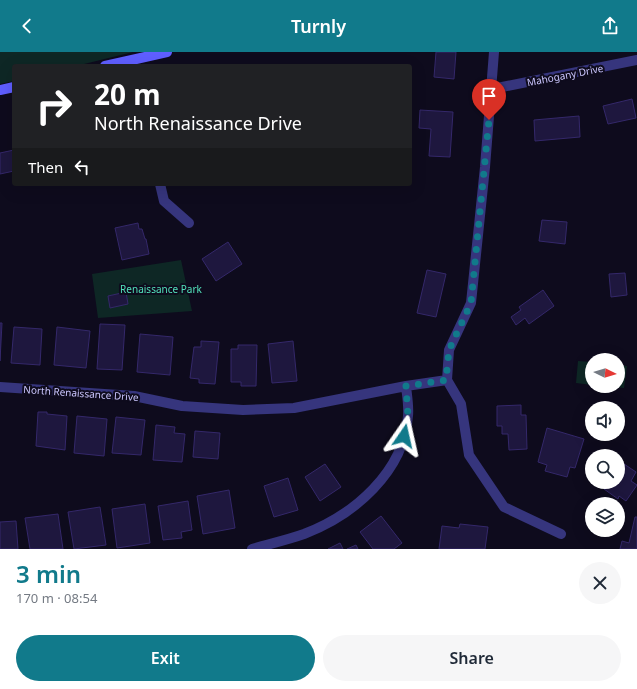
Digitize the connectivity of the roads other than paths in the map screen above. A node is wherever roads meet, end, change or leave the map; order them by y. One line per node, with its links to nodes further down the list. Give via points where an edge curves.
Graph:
1 (167, 52): 4 (main road)
2 (494, 52): 7 (street)
3 (637, 60): 7 (street, Mahogany Drive)
4 (135, 63): 5 (main road)
5 (125, 64)
6 (12, 87): 8 (main road)
7 (492, 89): 11 (street, via 471,303 449,350)
8 (0, 90)
9 (160, 186): 10 (street, via 164,201)
10 (190, 223)
11 (446, 380): 12 (street, North Renaissance Drive); 14 (street, via 461,404 469,455 504,507)
12 (406, 386): 13 (street, North Renaissance Drive, via 294,408 243,410 182,406 134,396); 15 (street, via 408,416 404,436 389,470 372,491 356,505 323,526 305,534)
13 (0, 387)
14 (561, 534)
15 (252, 549)

